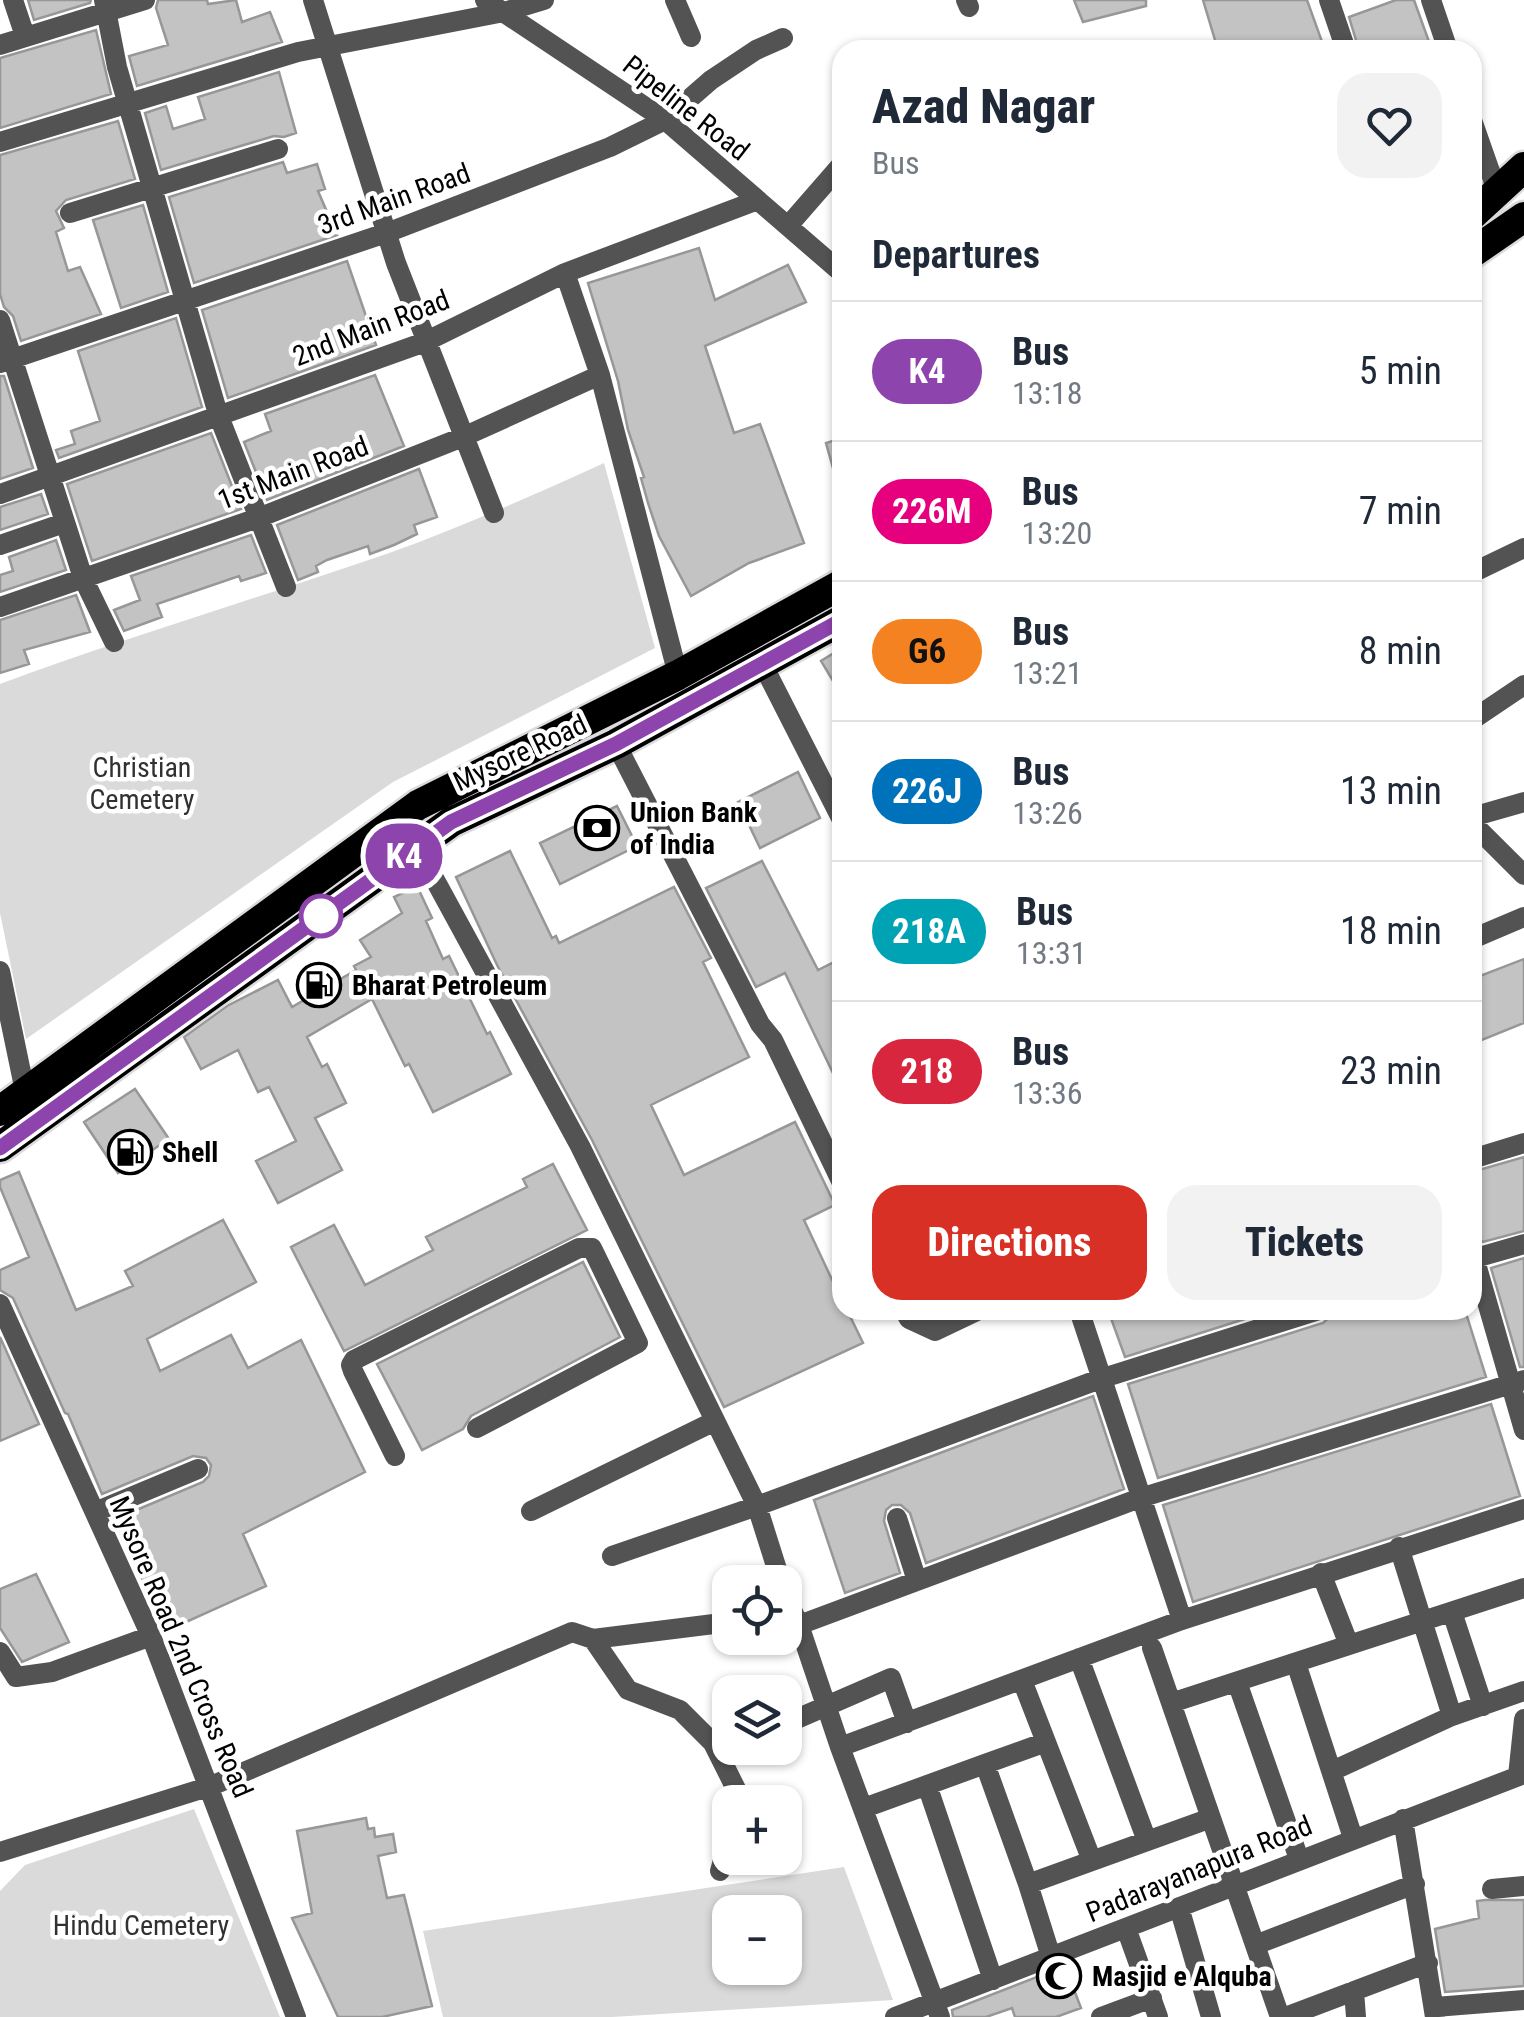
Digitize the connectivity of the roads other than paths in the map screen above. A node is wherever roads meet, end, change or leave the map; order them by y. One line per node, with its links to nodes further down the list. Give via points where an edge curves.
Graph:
1 (13, 0): 11 (street)
2 (146, 0): 9 (street)
3 (313, 0): 17 (street)
4 (485, 0): 10 (street, Pipeline Road)
5 (544, 0): 10 (street)
6 (675, 0): 12 (street)
7 (1329, 0): 14 (street)
8 (1431, 0): 15 (street)
9 (105, 5): 11 (street); 18 (street)
10 (504, 12): 17 (street); 19 (street, Pipeline Road)
11 (25, 36): 16 (street)
12 (692, 37)
13 (783, 38): 19 (street, 3rd Main Road, via 711,80)
14 (1343, 40)
15 (1445, 40)
16 (0, 45)
17 (328, 46): 18 (street); 32 (street)
18 (130, 104): 20 (street); 25 (street)
19 (664, 120): 27 (street, Pipeline Road); 32 (street, 3rd Main Road)
20 (0, 142)
21 (1482, 148): 26 (street)
22 (278, 149): 25 (street)
23 (1524, 167): 26 (highway)
24 (832, 175): 31 (street)
25 (154, 186): 29 (street); 36 (street)
26 (1498, 194): 28 (highway)
27 (758, 200): 31 (street, Pipeline Road); 35 (street, 2nd Main Road)
28 (1482, 207)
29 (70, 213)
30 (1524, 217): 33 (highway)
31 (788, 226): 34 (street, Pipeline Road)
32 (389, 232): 36 (street, 3rd Main Road); 38 (street)
33 (1482, 246)
34 (832, 264)
35 (564, 273): 38 (street, 2nd Main Road); 40 (street)
36 (185, 302): 39 (street, 3rd Main Road); 41 (street)
37 (0, 320): 39 (street)
38 (425, 342): 41 (street, 2nd Main Road); 42 (street)
39 (8, 361): 43 (street)
40 (600, 375): 42 (street, 1st Main Road); 58 (street)
41 (218, 414): 43 (street, 2nd Main Road); 46 (street)
42 (463, 437): 45 (street); 46 (street, 1st Main Road)
43 (47, 475): 44 (street, 2nd Main Road); 47 (street)
44 (0, 494)
45 (494, 513)
46 (258, 518): 51 (street, 1st Main Road); 52 (street)
47 (64, 522): 48 (street); 51 (street)
48 (0, 545)
49 (1524, 548): 50 (street)
50 (1482, 568)
51 (83, 578): 54 (street, 1st Main Road); 56 (street)
52 (286, 587)
53 (832, 590): 58 (highway, Mysore Road)
54 (0, 607)
55 (832, 626): 57 (highway, Mysore Road)
56 (114, 642)
57 (764, 665): 61 (highway, Mysore Road); 62 (street)
58 (678, 675): 71 (highway, Mysore Road, via 418,805)
59 (1524, 685): 60 (street)
60 (1482, 713)
61 (616, 744): 66 (highway, Mysore Road, via 451,822); 76 (street)
62 (832, 800)
63 (1524, 802): 64 (street)
64 (1482, 817)
65 (1482, 830): 67 (street)
66 (417, 847): 72 (highway, Mysore Road); 79 (street)
67 (1524, 874)
68 (1524, 916): 69 (street)
69 (1482, 934)
70 (0, 971): 71 (street)
71 (12, 1102): 72 (street)
72 (32, 1124): 74 (highway, Mysore Road)
73 (1524, 1143): 75 (street)
74 (0, 1147)
75 (1482, 1156)
76 (832, 1162)
77 (1524, 1244): 78 (street)
78 (1482, 1254)
79 (634, 1257): 80 (street); 83 (street)
80 (604, 1271): 88 (street); 94 (street, via 592,1248 580,1248 354,1360 353,1371)
81 (1482, 1282): 90 (street)
82 (0, 1304): 100 (street, Mysore Road 2nd Cross Road)
83 (663, 1315): 88 (street); 91 (street)
84 (910, 1320): 85 (street, via 934,1332)
85 (959, 1320)
86 (1082, 1320): 89 (street)
87 (1283, 1320): 89 (street)
88 (633, 1329): 92 (street, via 634,1347)
89 (1100, 1379): 96 (street); 97 (street)
90 (1517, 1381): 93 (street); 96 (street)
91 (714, 1420): 97 (street); 99 (street)
92 (478, 1428)
93 (1524, 1430)
94 (394, 1456)
95 (198, 1469): 100 (street)
96 (1140, 1498): 106 (street); 110 (street)
97 (756, 1506): 103 (street); 104 (street)
98 (1524, 1509): 102 (street)
99 (531, 1511)
100 (95, 1512): 113 (street, Mysore Road 2nd Cross Road)
101 (897, 1518): 106 (street)
102 (1399, 1547): 105 (street); 111 (street)
103 (612, 1556)
104 (775, 1565)
105 (1321, 1573): 110 (street); 116 (street)
106 (917, 1581): 108 (street)
107 (1524, 1588): 109 (street)
108 (802, 1606)
109 (1452, 1612): 111 (street); 126 (street)
110 (1182, 1620): 119 (street)
111 (1422, 1621): 116 (street); 128 (street)
112 (712, 1624): 114 (street)
113 (151, 1636): 118 (street, via 52,1672 16,1676); 138 (street, Mysore Road 2nd Cross Road)
114 (592, 1640): 131 (street, via 628,1690 680,1710); 138 (street, via 572,1632)
115 (802, 1641): 125 (street)
116 (1349, 1645): 120 (street)
117 (1152, 1648): 124 (street)
118 (0, 1652)
119 (1079, 1658): 121 (street); 143 (street)
120 (1296, 1662): 122 (street); 135 (street)
121 (1022, 1680): 130 (street); 132 (street)
122 (1237, 1682): 124 (street); 145 (street)
123 (1524, 1691): 126 (street)
124 (1172, 1703): 140 (street)
125 (826, 1704): 127 (street); 130 (street, via 890,1678); 133 (street)
126 (1482, 1706): 128 (street)
127 (802, 1716)
128 (1452, 1716): 135 (street)
129 (1524, 1719): 136 (street)
130 (906, 1722): 133 (street)
131 (712, 1742)
132 (1046, 1742): 134 (street); 146 (street)
133 (840, 1747): 139 (street)
134 (985, 1764): 137 (street); 147 (street)
135 (1332, 1771): 142 (street)
136 (1521, 1775): 141 (street, Padarayanapura Road)
137 (927, 1785): 139 (street); 157 (street)
138 (210, 1786): 144 (street); 163 (street, Mysore Road 2nd Cross Road)
139 (864, 1808): 161 (street)
140 (1211, 1818): 143 (street); 148 (street)
141 (1403, 1818): 142 (street, Padarayanapura Road); 149 (street)
142 (1353, 1838): 145 (street, Padarayanapura Road)
143 (1147, 1840): 146 (street)
144 (0, 1852)
145 (1300, 1859): 148 (street, Padarayanapura Road)
146 (1092, 1861): 147 (street)
147 (1028, 1884): 155 (street)
148 (1234, 1884): 152 (street, Padarayanapura Road); 154 (street)
149 (1415, 1884): 154 (street); 156 (street)
150 (1524, 1886): 151 (street)
151 (1492, 1889)
152 (1179, 1907): 153 (street, Padarayanapura Road); 166 (street)
153 (1126, 1928): 155 (street, Padarayanapura Road); 160 (street)
154 (1255, 1945): 167 (street)
155 (1051, 1957): 157 (street, Padarayanapura Road)
156 (1428, 1964): 158 (street); 162 (street)
157 (993, 1980): 161 (street, Padarayanapura Road)
158 (1354, 1991): 167 (street); 168 (street)
159 (1524, 2000): 162 (street)
160 (1155, 2007): 165 (street)
161 (937, 2010): 164 (street, Padarayanapura Road)
162 (1435, 2012)
163 (296, 2017)
164 (895, 2017)
165 (1101, 2017)
166 (1211, 2017)
167 (1282, 2017)
168 (1356, 2017)

